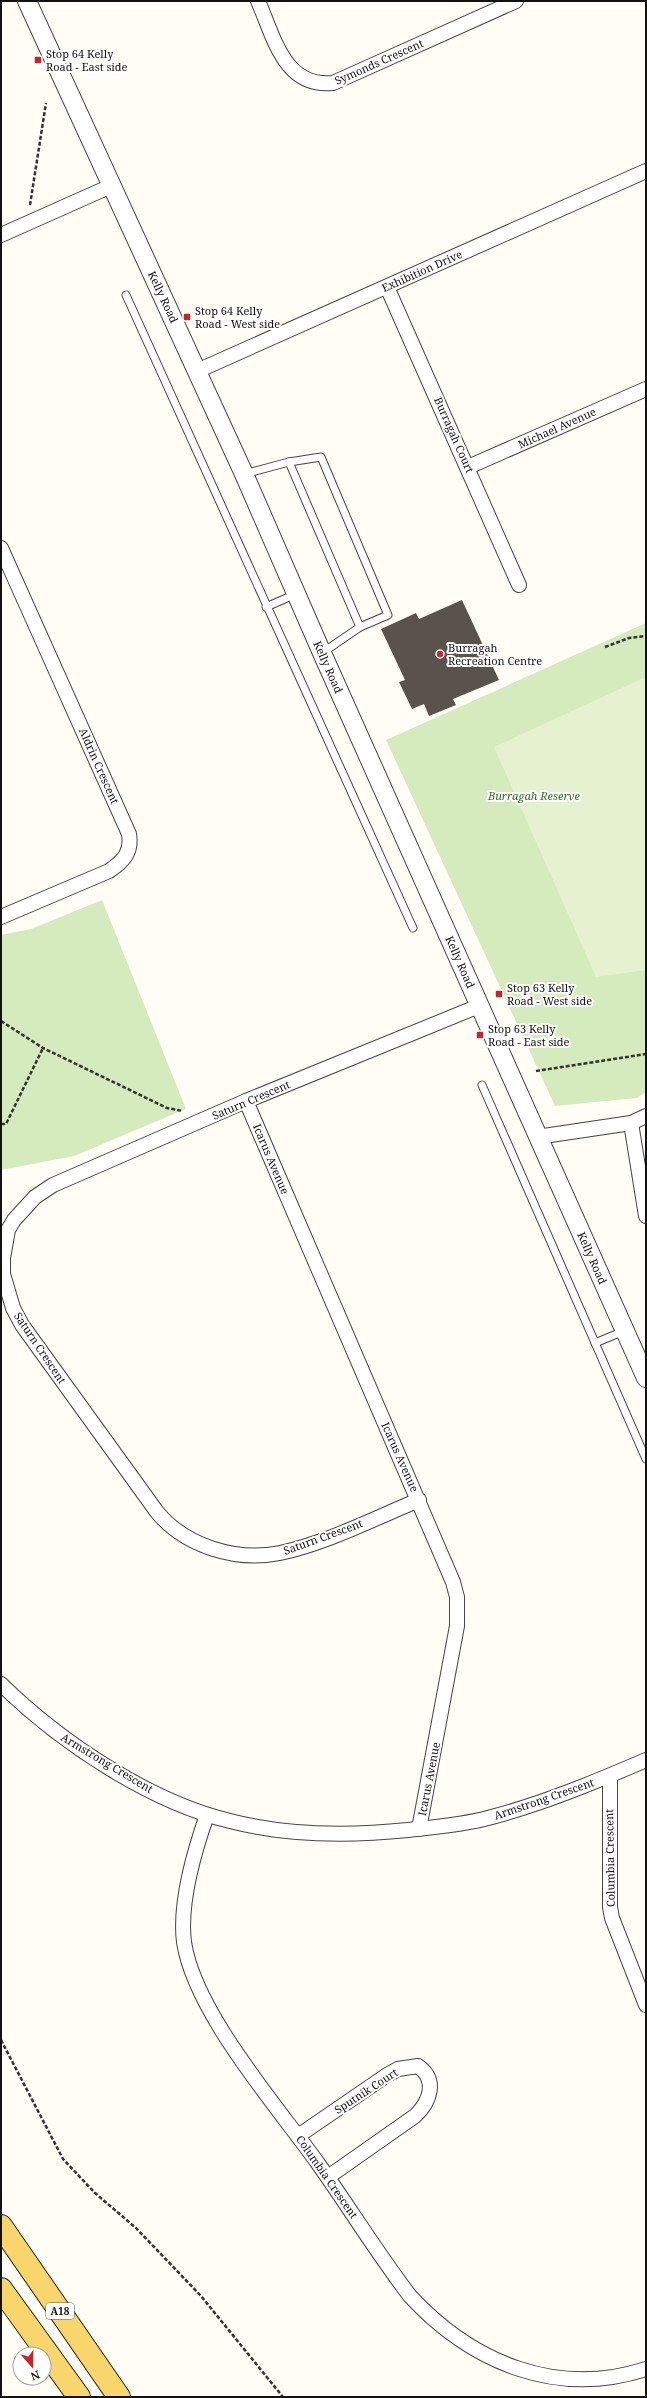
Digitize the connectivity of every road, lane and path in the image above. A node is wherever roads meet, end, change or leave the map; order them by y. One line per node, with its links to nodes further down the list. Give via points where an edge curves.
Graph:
1 (27, 1): 6 (street, Kelly Road)
2 (258, 1): 3 (street, Symonds Crescent, via 285,62 300,77 321,84 333,83)
3 (516, 1)
4 (46, 103): 7 (path)
5 (646, 171): 9 (street, Exhibition Drive)
6 (111, 186): 7 (street); 11 (street, Kelly Road)
7 (26, 224): 8 (street)
8 (1, 235)
9 (387, 286): 11 (street, Exhibition Drive); 14 (street, Burragah Court)
10 (126, 295): 19 (lane)
11 (197, 371): 15 (street, Kelly Road)
12 (646, 389): 14 (street, Michael Avenue)
13 (289, 462): 15 (lane); 20 (lane); 20 (lane, via 321,457 388,615)
14 (468, 467): 17 (street, Burragah Court)
15 (244, 474): 18 (street, Kelly Road)
16 (1, 548): 24 (street, Aldrin Crescent, via 129,834 131,844 128,855 109,871)
17 (519, 585)
18 (296, 594): 19 (lane); 23 (street, Kelly Road)
19 (266, 607): 25 (lane)
20 (360, 627): 23 (lane)
21 (646, 636): 22 (path, via 629,638)
22 (605, 647)
23 (322, 654): 26 (street, Kelly Road)
24 (1, 917)
25 (413, 928)
26 (479, 1006): 32 (street, Saturn Crescent); 37 (street, Kelly Road)
27 (1, 1021): 28 (path)
28 (42, 1048): 34 (path, via 167,1108 195,1113); 35 (path, via 6,1124)
29 (646, 1054): 30 (path)
30 (536, 1071)
31 (482, 1085): 40 (lane)
32 (246, 1101): 34 (street, Saturn Crescent); 43 (street, Icarus Avenue)
33 (646, 1116): 36 (street)
34 (206, 1119): 43 (street, Saturn Crescent, via 53,1185 23,1208 8,1230 3,1258 6,1287 22,1325 157,1512 189,1540 234,1553 279,1553 303,1547)
35 (1, 1124)
36 (631, 1124): 37 (street); 38 (street)
37 (537, 1137): 39 (street, Kelly Road)
38 (646, 1216)
39 (625, 1330): 40 (lane); 41 (street, Kelly Road)
40 (595, 1343): 42 (lane)
41 (646, 1378)
42 (646, 1459)
43 (419, 1500): 48 (street, Icarus Avenue, via 448,1567 458,1611 448,1680)
44 (1, 1684): 47 (street, Armstrong Crescent, via 36,1718 79,1748 146,1788)
45 (646, 1760): 46 (street, Armstrong Crescent)
46 (610, 1776): 48 (street, Armstrong Crescent, via 521,1809 461,1824); 49 (street, Columbia Crescent, via 610,1907)
47 (207, 1814): 48 (street, Armstrong Crescent, via 252,1826 313,1833 356,1834); 51 (street, Columbia Crescent, via 193,1863 185,1908 184,1941 188,1957 196,1982 220,2026)
48 (419, 1829)
49 (646, 2006)
50 (1, 2040): 58 (path, via 63,2159 95,2193 136,2228 201,2296)
51 (298, 2136): 52 (street, Columbia Crescent); 52 (street, Sputnik Court, via 398,2069 418,2066 423,2070 430,2087 429,2098 424,2108)
52 (328, 2177): 55 (street, Columbia Crescent, via 410,2296 440,2326 482,2354 499,2363 523,2370 573,2379 611,2378)
53 (1, 2226): 57 (main road, A18)
54 (1, 2289): 56 (main road)
55 (646, 2369)
56 (79, 2397)
57 (119, 2397)
58 (283, 2397)

